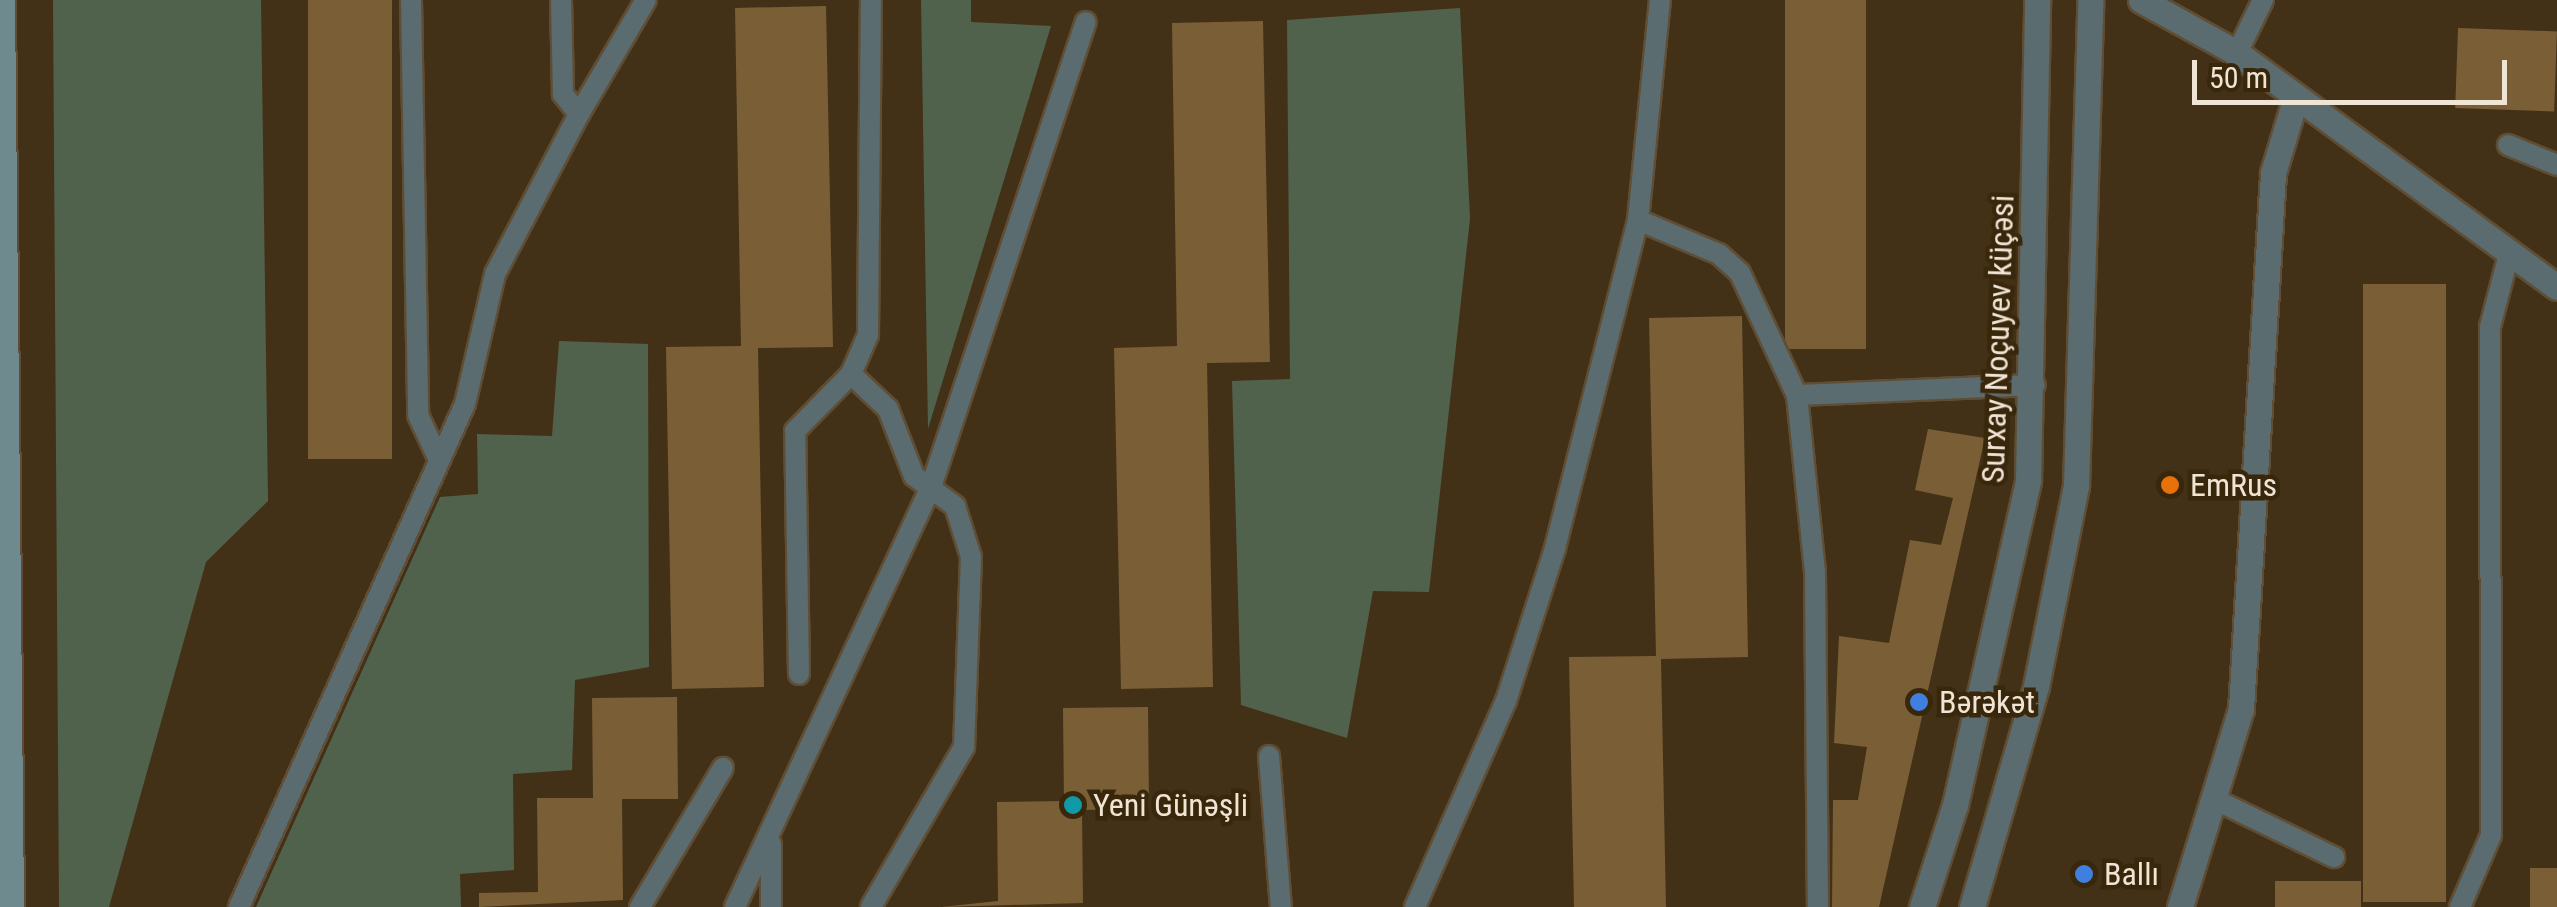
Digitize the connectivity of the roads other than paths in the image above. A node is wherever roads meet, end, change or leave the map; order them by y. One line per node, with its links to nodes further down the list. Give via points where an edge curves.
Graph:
1 (2, 0): 31 (main road)
2 (411, 0): 23 (lane, via 418,415)
3 (561, 0): 14 (lane, via 563,94)
4 (646, 0): 14 (lane)
5 (871, 0): 20 (lane, via 868,335)
6 (1660, 0): 17 (lane)
7 (2037, 0): 21 (street, Surxay Noçuyev küçəsi)
8 (2090, 0): 41 (street, via 2076,486 2036,686)
9 (2141, 0): 12 (street)
10 (2263, 0): 12 (lane)
11 (1086, 22): 24 (lane)
12 (2237, 53): 13 (street)
13 (2296, 97): 18 (street); 28 (street, via 2273,173 2241,709)
14 (578, 114): 23 (lane, via 483,302 465,404)
15 (2508, 145): 16 (lane)
16 (2557, 165)
17 (1638, 220): 22 (lane, via 1719,254 1740,273); 38 (lane, via 1535,618)
18 (2508, 258): 19 (street); 43 (lane, via 2490,328 2491,835)
19 (2557, 286)
20 (851, 374): 24 (lane, via 882,399 898,448); 25 (lane, via 796,431)
21 (2036, 385): 22 (lane); 40 (street, Surxay Noçuyev küçəsi, via 2017,546)
22 (1797, 394): 39 (lane, via 1815,572)
23 (438, 460): 32 (lane)
24 (930, 488): 29 (lane); 36 (lane, via 963,520 971,557 964,747)
25 (799, 674)
26 (1269, 756): 37 (lane)
27 (723, 768): 33 (lane)
28 (2218, 801): 30 (lane); 42 (street)
29 (771, 838): 34 (lane); 35 (lane)
30 (2334, 857)
31 (11, 907)
32 (240, 907)
33 (640, 907)
34 (735, 907)
35 (771, 907)
36 (871, 907)
37 (1281, 907)
38 (1415, 907)
39 (1818, 907)
40 (1922, 907)
41 (1972, 907)
42 (2180, 907)
43 (2460, 907)

